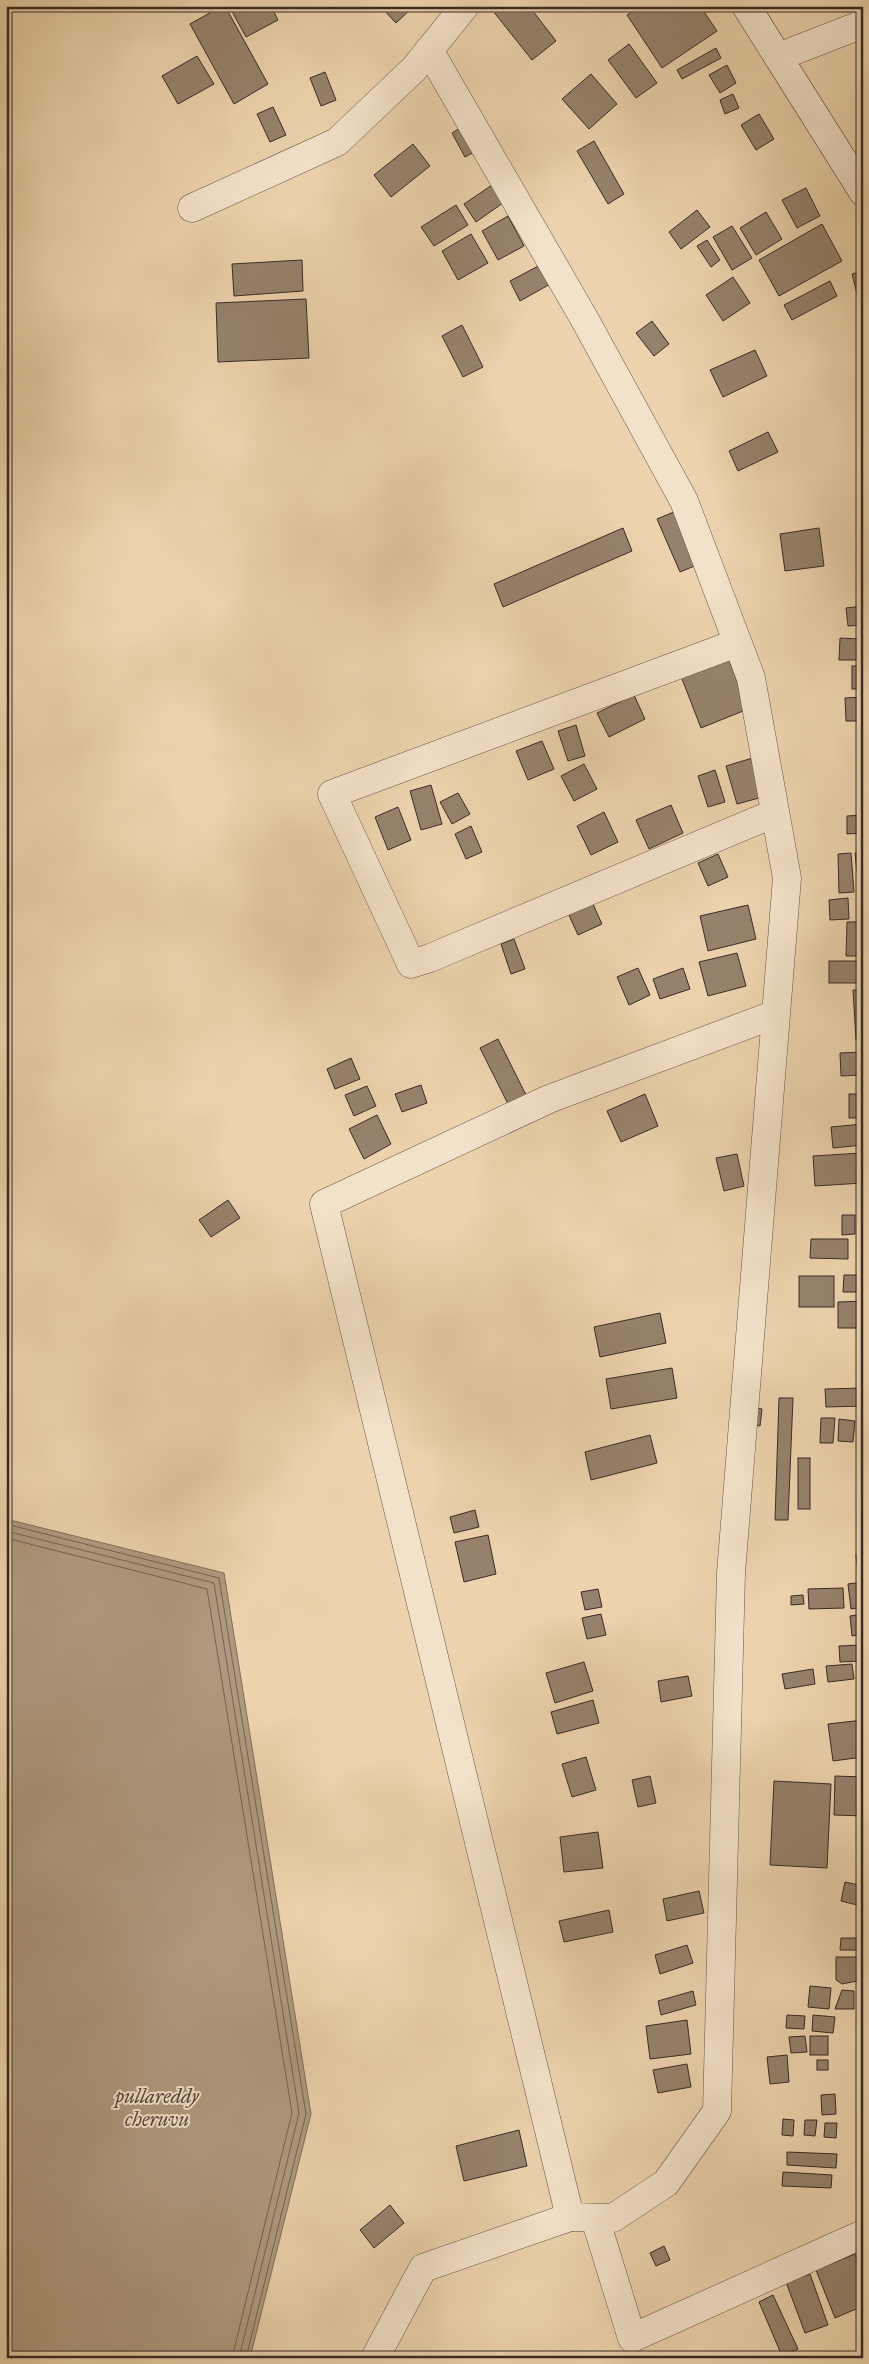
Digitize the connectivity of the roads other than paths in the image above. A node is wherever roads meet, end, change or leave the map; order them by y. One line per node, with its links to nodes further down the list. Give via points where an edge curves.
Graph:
1 (465, 6): 4 (street)
2 (746, 6): 5 (street)
3 (863, 24): 5 (street)
4 (429, 50): 7 (street, via 414,69 337,142); 8 (street, via 585,320 684,501)
5 (778, 57): 6 (street)
6 (863, 192)
7 (192, 208)
8 (737, 643): 9 (street, via 751,678); 9 (street, via 332,794 411,964)
9 (775, 813): 10 (street, via 787,878)
10 (776, 1014): 11 (street, via 731,1573 717,2112 666,2183 613,2218); 11 (street, via 548,1098 324,1204)
11 (582, 2218): 13 (street); 14 (street, via 423,2268)
12 (863, 2234): 13 (street)
13 (636, 2348)
14 (374, 2358)

